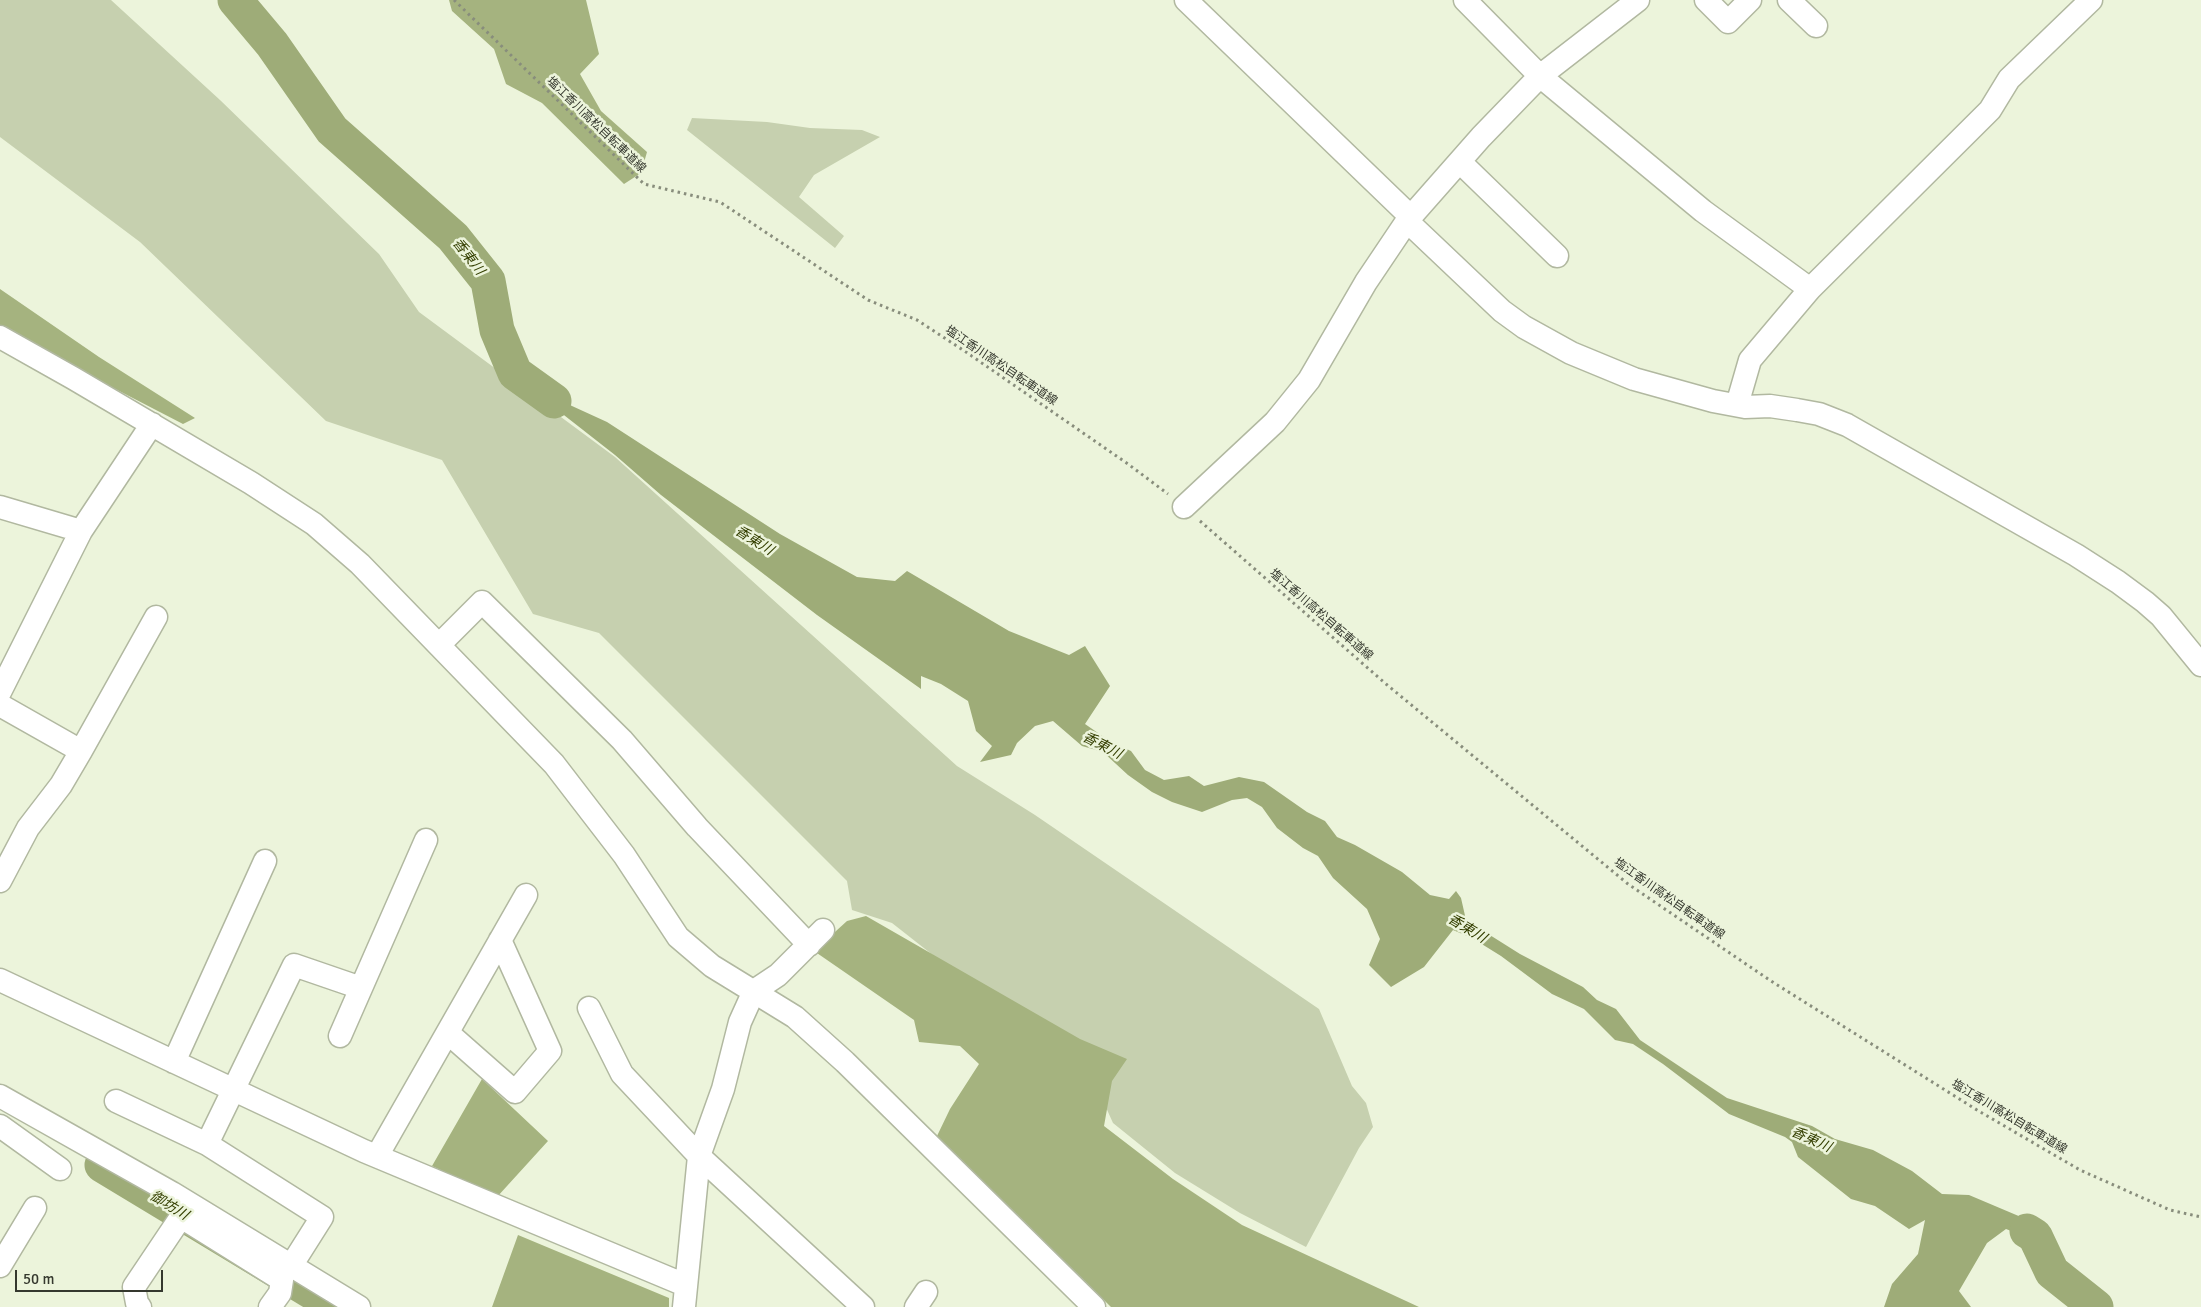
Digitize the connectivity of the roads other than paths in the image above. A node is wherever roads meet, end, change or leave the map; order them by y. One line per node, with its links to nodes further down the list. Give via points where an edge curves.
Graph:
1 (1186, 0): 11 (street)
2 (1465, 0): 9 (street)
3 (1638, 0): 9 (street)
4 (1706, 0): 5 (street, via 1728,22)
5 (1750, 0)
6 (1789, 0): 8 (street)
7 (2091, 0): 13 (street, via 2009,80 1990,110)
8 (1816, 26)
9 (1540, 76): 10 (street); 13 (street, via 1703,211)
10 (1460, 162): 11 (street); 12 (street)
11 (1409, 219): 15 (street, via 1502,311 1524,327 1571,353 1634,379); 18 (street, via 1366,282 1309,380 1275,422)
12 (1557, 256)
13 (1810, 289): 15 (street, via 1750,360)
14 (0, 337): 16 (street)
15 (1737, 405): 22 (street, via 1770,406 1819,414 1847,425 2118,582 2160,616)
16 (152, 424): 19 (street); 21 (street, via 314,524 360,564)
17 (0, 507): 19 (street)
18 (1184, 507)
19 (81, 531): 23 (street)
20 (156, 617): 25 (street)
21 (439, 645): 33 (street, via 554,764 624,855 678,937 712,966); 33 (street, via 482,602 622,740 697,826 816,937 778,975)
22 (2201, 665)
23 (0, 692)
24 (0, 705): 25 (street)
25 (81, 751): 28 (street, via 61,785 28,828)
26 (426, 840): 32 (street)
27 (265, 861): 37 (street)
28 (0, 881)
29 (526, 895): 30 (street)
30 (500, 940): 35 (street); 35 (street, via 550,1051 515,1092)
31 (0, 980): 37 (street)
32 (361, 988): 36 (street); 38 (street, via 294,965)
33 (754, 991): 44 (street, via 740,1022 723,1089); 54 (street, via 795,1017 845,1062)
34 (589, 1008): 44 (street, via 622,1074)
35 (448, 1033): 43 (street)
36 (340, 1036)
37 (174, 1062): 38 (street)
38 (232, 1089): 42 (street); 43 (street)
39 (0, 1096): 48 (street, via 172,1193)
40 (116, 1101): 42 (street)
41 (0, 1126): 45 (street)
42 (207, 1144): 48 (street, via 322,1218)
43 (377, 1156): 49 (street)
44 (699, 1156): 49 (street); 53 (street)
45 (60, 1169)
46 (35, 1208): 47 (street)
47 (0, 1266)
48 (291, 1266): 52 (street)
49 (684, 1296)
50 (140, 1307): 51 (street, via 134,1287 181,1217 282,1280 280,1293)
51 (270, 1307)
52 (359, 1307)
53 (863, 1307)
54 (1094, 1307)

